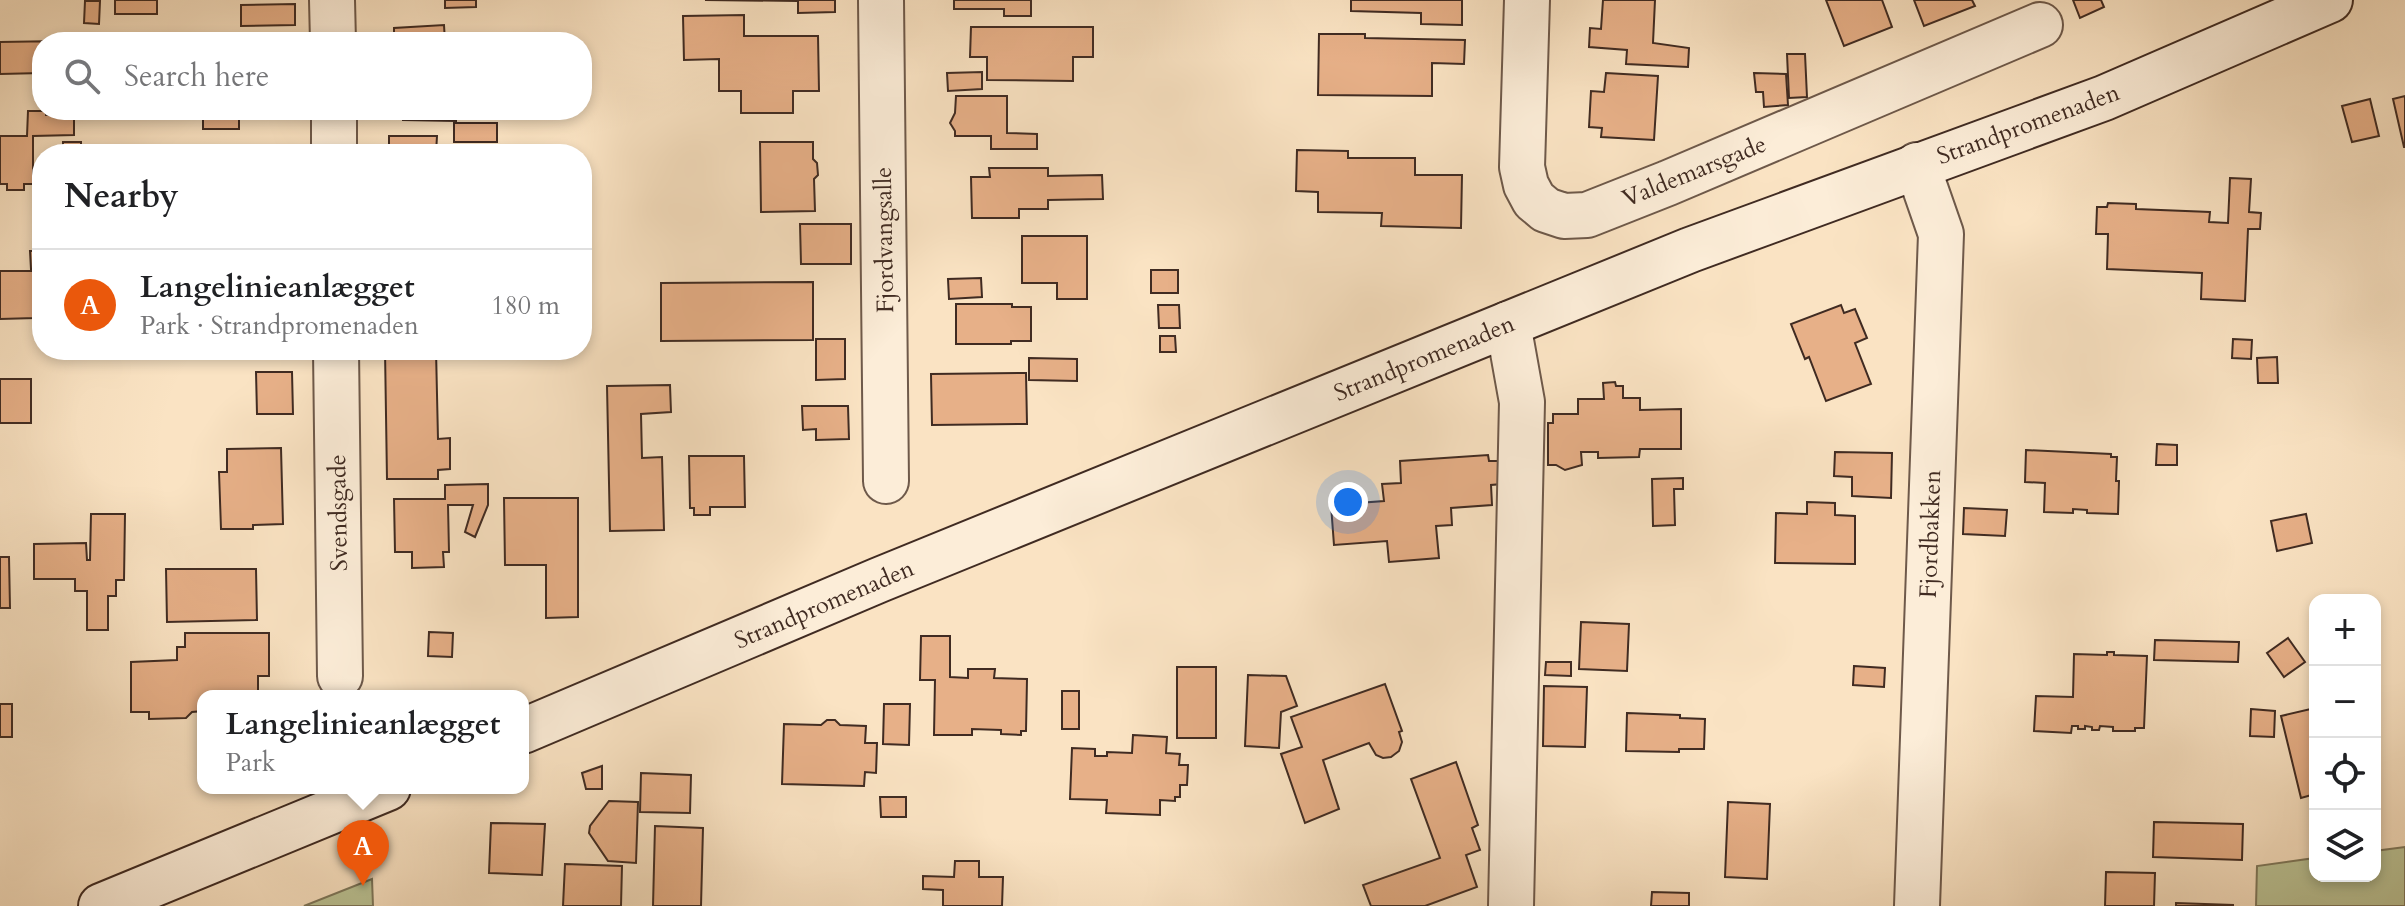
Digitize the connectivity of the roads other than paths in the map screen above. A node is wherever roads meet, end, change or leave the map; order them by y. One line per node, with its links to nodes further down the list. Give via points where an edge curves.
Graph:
1 (332, 0): 6 (street)
2 (881, 0): 12 (street, Fjordvangsalle)
3 (1527, 0): 5 (street, Valdemarsgade, via 1522,167 1534,200 1564,216 1587,215 1668,183)
4 (2330, 0): 9 (street, Strandpromenaden, via 2104,98)
5 (2040, 25)
6 (333, 32)
7 (334, 120): 8 (street)
8 (334, 144)
9 (1917, 165): 10 (street, Strandpromenaden); 18 (street, Fjordbakken, via 1941,234)
10 (1508, 324): 14 (street, Strandpromenaden); 17 (street, via 1522,402)
11 (336, 360): 13 (street, Svendsgade)
12 (886, 481)
13 (340, 676)
14 (529, 728)
15 (373, 794): 16 (street)
16 (101, 906)
17 (1511, 906)
18 (1917, 906)

